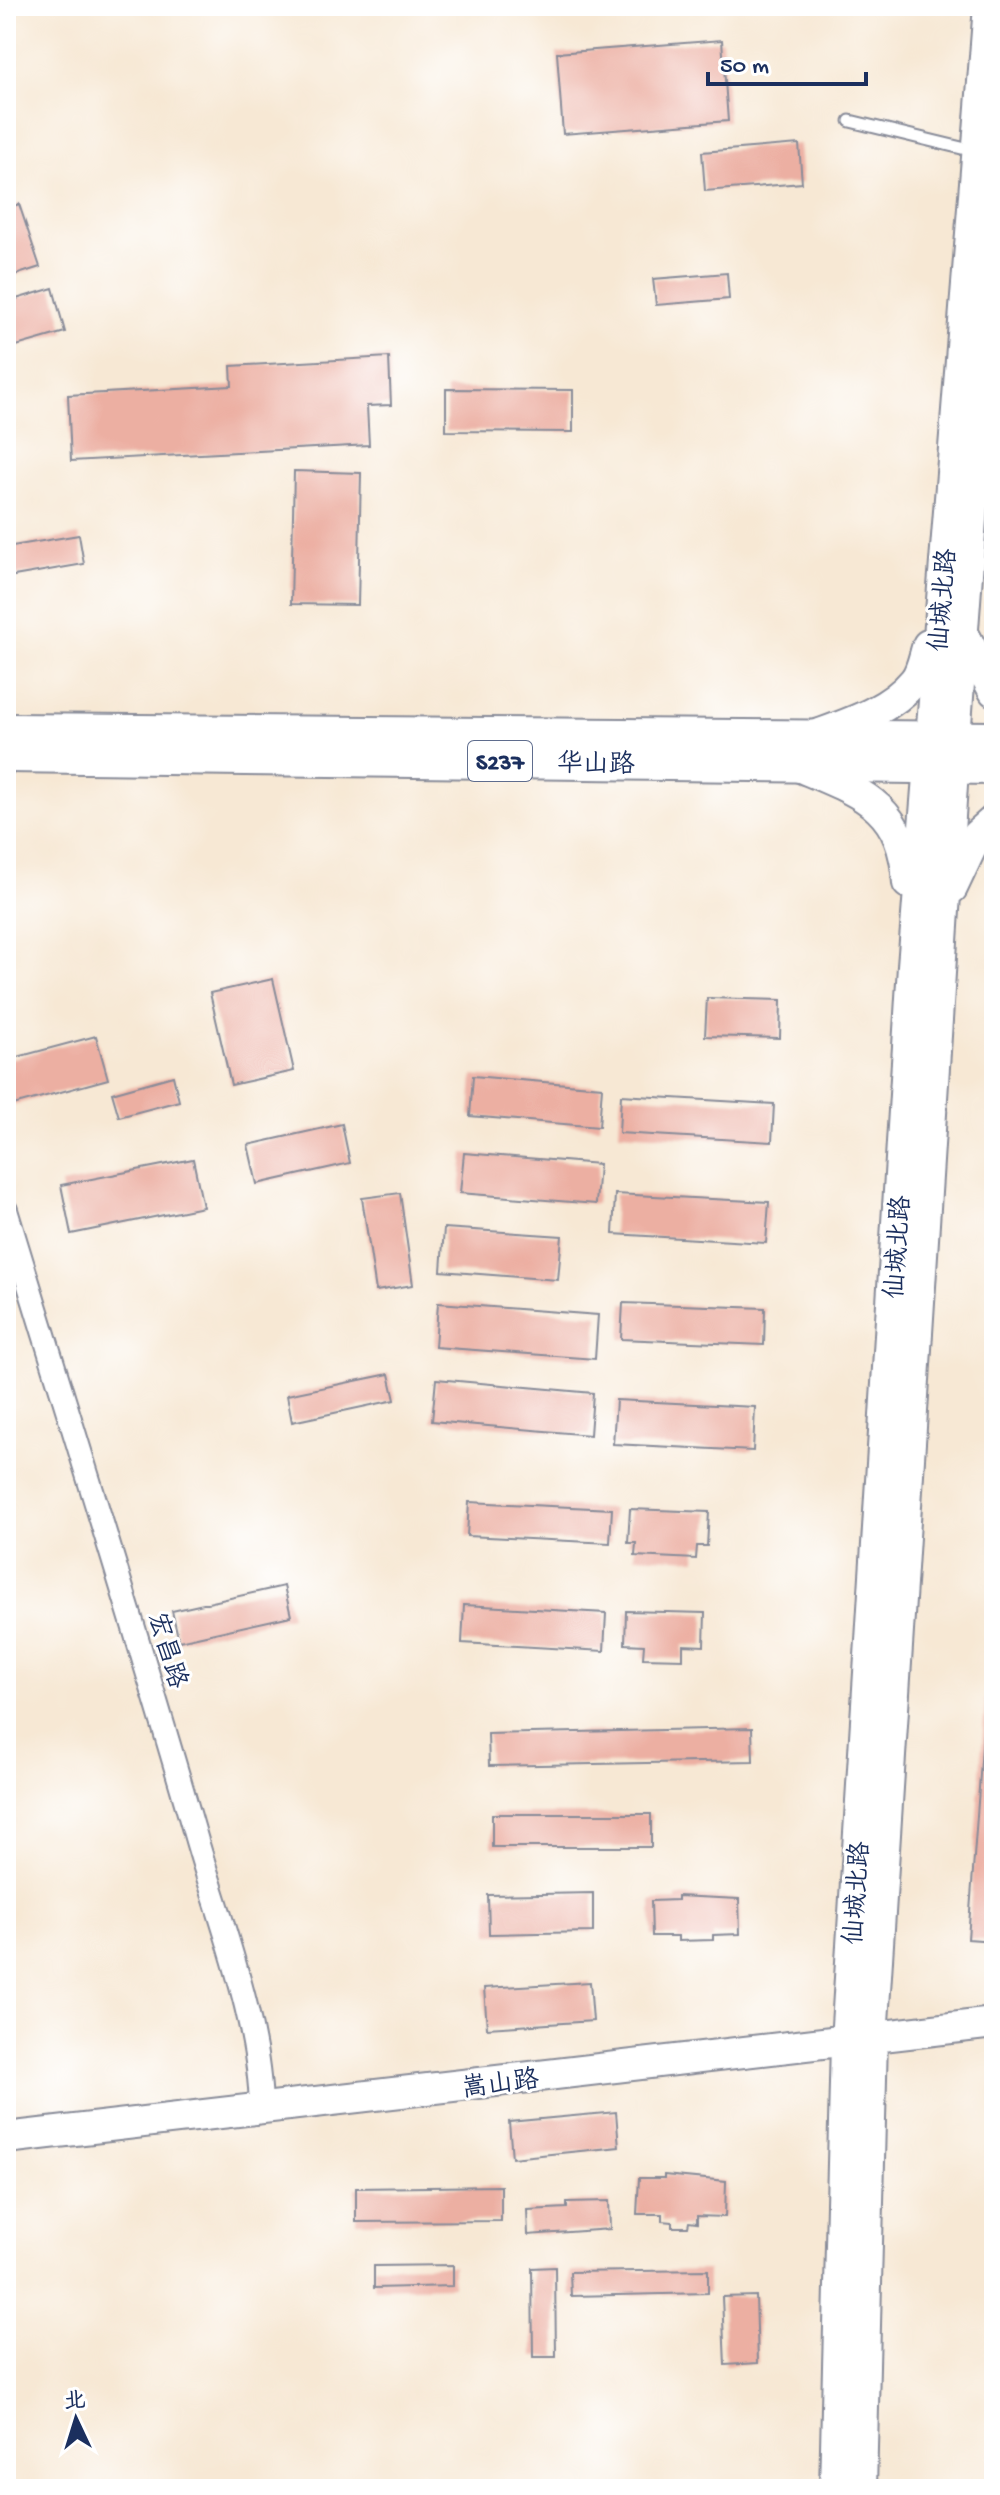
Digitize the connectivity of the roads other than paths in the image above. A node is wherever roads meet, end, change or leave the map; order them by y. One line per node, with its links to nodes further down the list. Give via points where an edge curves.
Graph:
1 (989, 6): 3 (main road, 仙城北路)
2 (850, 121): 3 (lane)
3 (978, 151): 5 (main road, 仙城北路)
4 (994, 206): 5 (main road, 仙城北路)
5 (951, 622): 6 (main road); 9 (main road, via 916,680 884,705); 10 (main road, 仙城北路)
6 (994, 691)
7 (6, 731): 9 (main road, S237)
8 (994, 739): 10 (main road, S237)
9 (801, 751): 10 (main road, S237); 11 (main road, 华山路 / S237); 15 (main road, via 891,819 906,854)
10 (942, 752): 12 (main road, S237); 14 (main road, 仙城北路); 15 (main road, 仙城北路)
11 (6, 755)
12 (994, 767)
13 (994, 820): 14 (main road, via 977,835)
14 (945, 904): 18 (main road, 仙城北路)
15 (913, 966): 18 (main road, 仙城北路)
16 (6, 1210): 19 (street, 宏昌路, via 252,2033)
17 (994, 2023): 18 (main road, 嵩山路)
18 (859, 2040): 19 (main road, 嵩山路); 21 (main road, 仙城北路); 22 (main road, 仙城北路)
19 (261, 2109): 20 (main road, 嵩山路)
20 (6, 2138)
21 (835, 2489)
22 (861, 2489)

